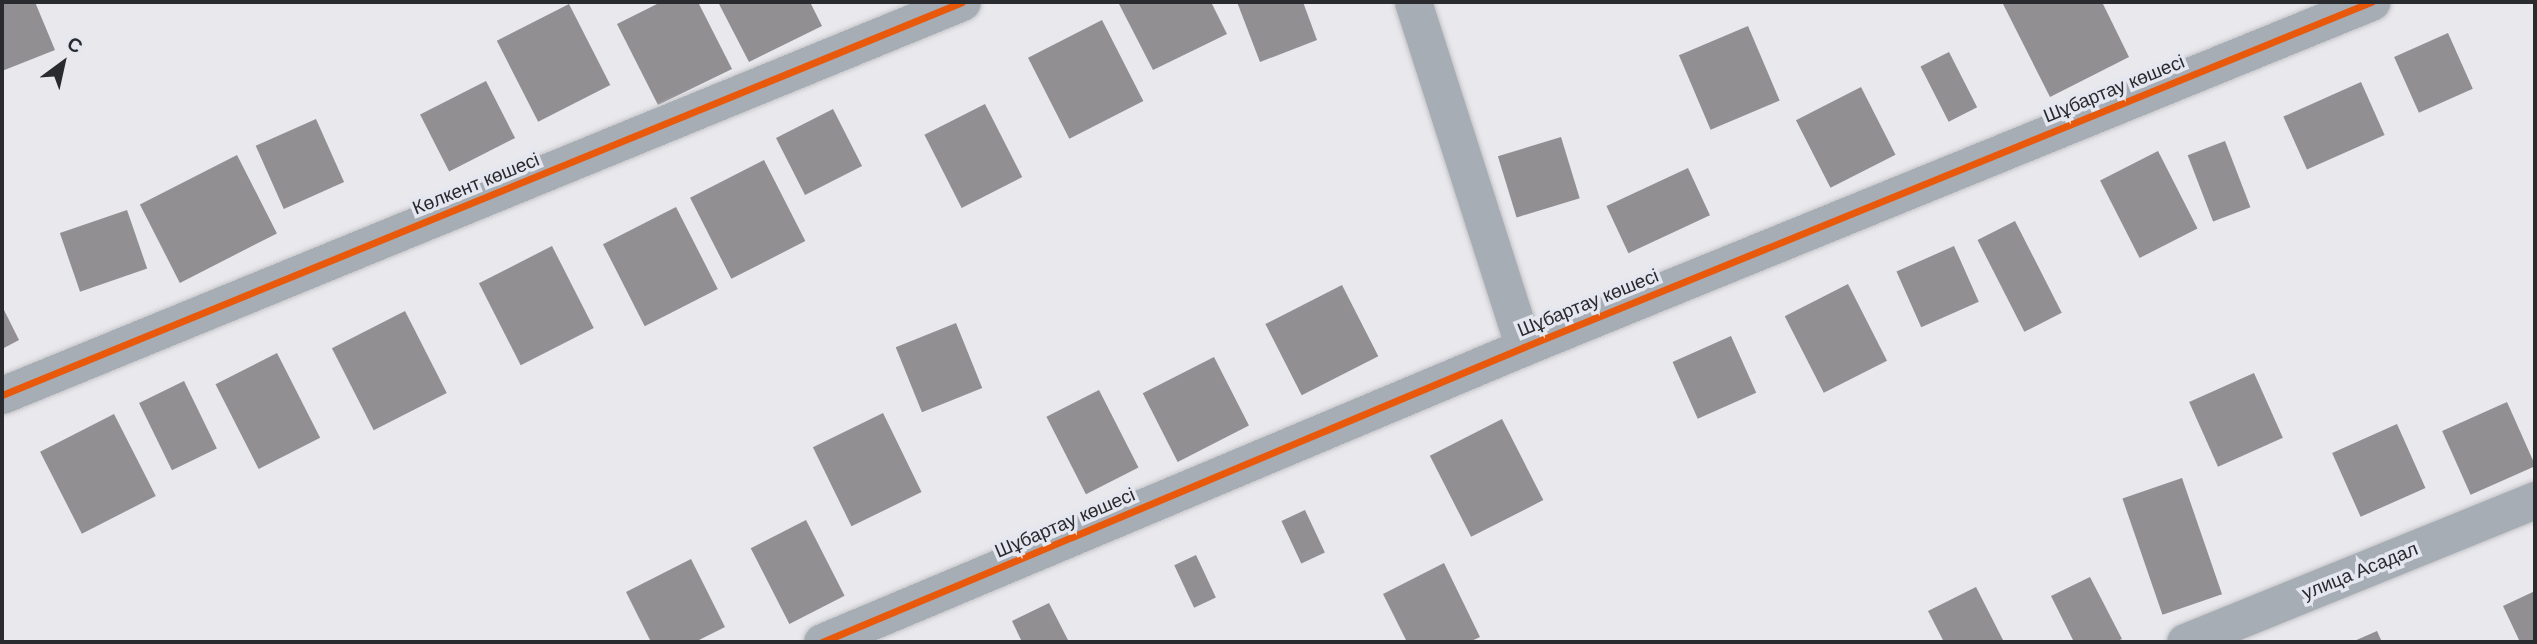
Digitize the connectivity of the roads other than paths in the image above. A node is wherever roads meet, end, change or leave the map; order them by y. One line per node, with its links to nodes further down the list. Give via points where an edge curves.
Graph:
1 (962, 2): 5 (street, Көлкент көшесі)
2 (1413, 2): 4 (street)
3 (2371, 2): 4 (street, Шұбартау көшесі)
4 (1524, 347): 7 (street, Шұбартау көшесі)
5 (2, 395)
6 (2535, 500): 8 (street, улица Асадал)
7 (822, 642)
8 (2185, 642)

